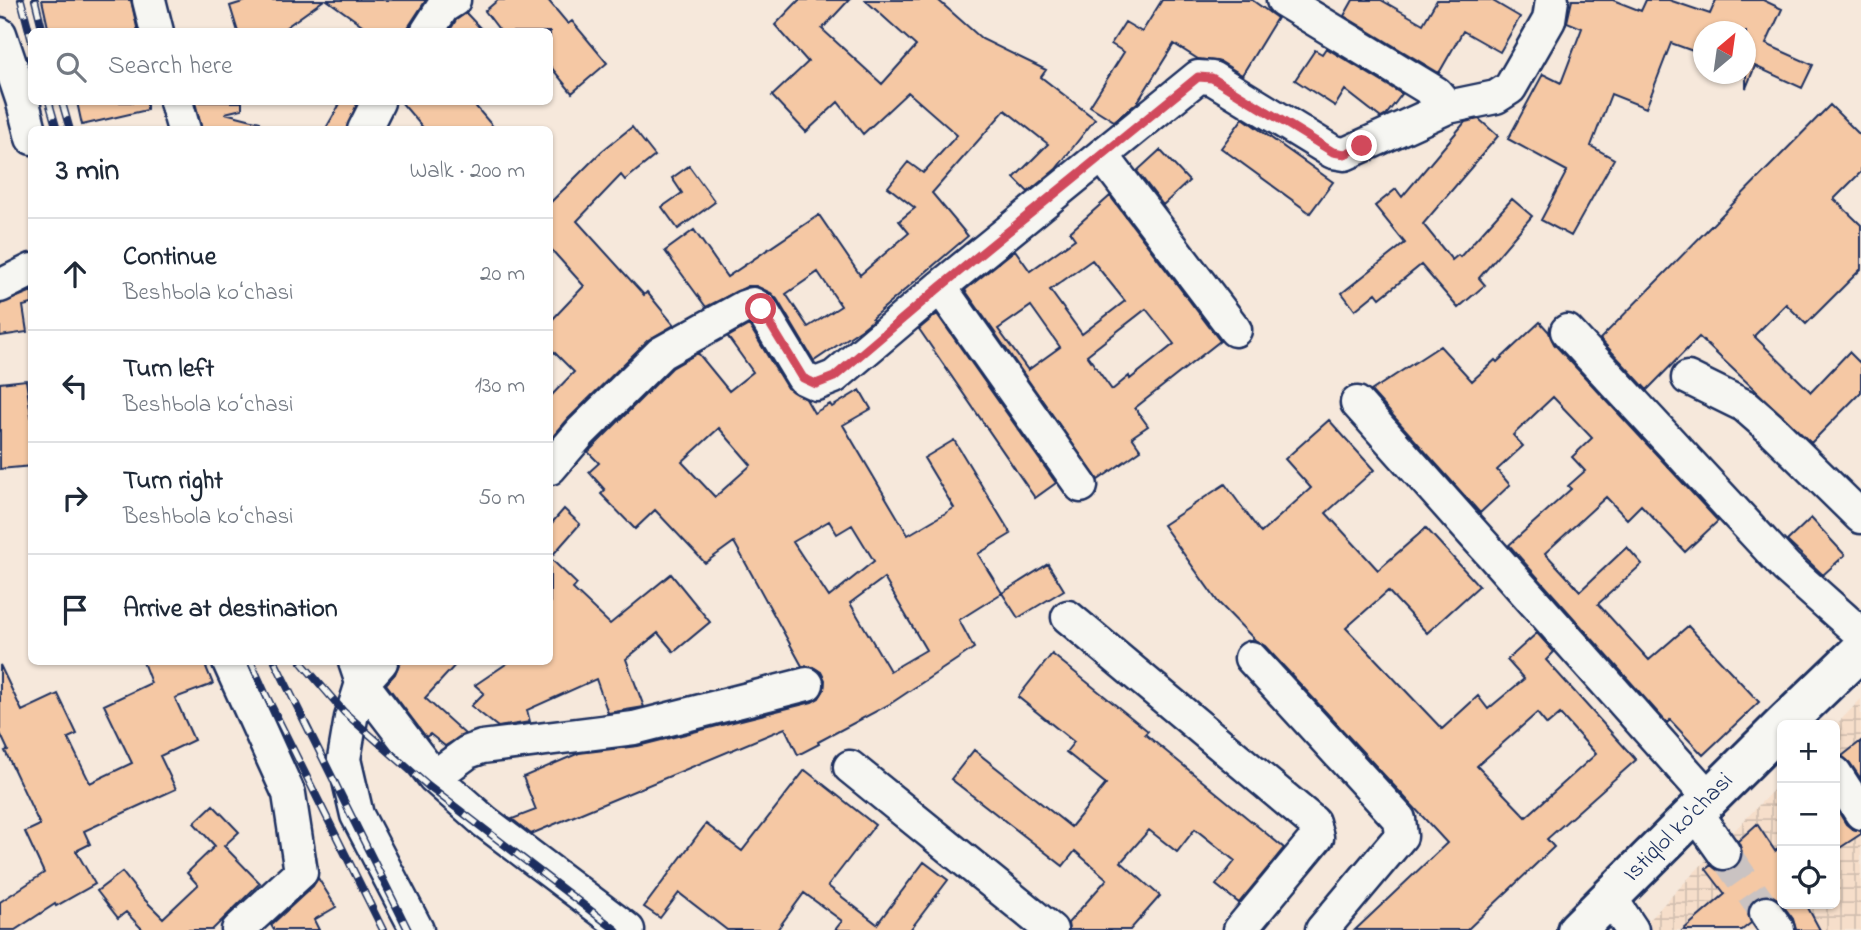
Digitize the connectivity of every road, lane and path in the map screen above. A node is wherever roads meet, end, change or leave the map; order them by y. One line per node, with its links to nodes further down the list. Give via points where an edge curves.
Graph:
1 (149, 0): 5 (street)
2 (454, 0): 6 (street)
3 (1283, 0): 10 (street, via 1436,93)
4 (1552, 0): 10 (street, via 1549,20 1510,89 1496,97)
5 (156, 28)
6 (430, 28)
7 (0, 33): 11 (street)
8 (177, 105): 12 (street)
9 (377, 105): 13 (street)
10 (1448, 107): 14 (street, via 1345,154 1333,152 1212,78 1198,77)
11 (29, 126)
12 (183, 126)
13 (367, 126)
14 (1102, 155): 17 (street); 18 (street)
15 (28, 272): 16 (street)
16 (0, 286)
17 (940, 287): 22 (street, via 834,377 816,384 803,378 761,309 753,304 744,307 661,353); 23 (street)
18 (1235, 330)
19 (1567, 331): 26 (street, via 1786,567)
20 (1688, 378): 24 (street, via 1745,406)
21 (1357, 402): 37 (street)
22 (553, 465)
23 (1080, 486)
24 (1861, 517)
25 (1068, 617): 45 (street, via 1313,822 1317,837)
26 (1861, 634)
27 (1861, 650): 32 (main road, Istiqlol ko'chasi)
28 (1251, 658): 46 (street, via 1399,819 1401,836)
29 (230, 665): 41 (street, via 289,794 302,872)
30 (366, 669): 35 (street); 42 (street, via 344,759 358,815)
31 (807, 684): 35 (street, via 634,728 482,747)
32 (1793, 720)
33 (1777, 735): 37 (main road, Istiqlol ko'chasi)
34 (850, 767): 44 (street)
35 (434, 776): 43 (street, via 485,822)
36 (1840, 781): 38 (street)
37 (1702, 805): 39 (street); 40 (main road, Istiqlol ko'chasi)
38 (1861, 813)
39 (1724, 853)
40 (1610, 897): 47 (main road, Istiqlol ko'chasi); 48 (street)
41 (238, 930)
42 (418, 930)
43 (628, 930)
44 (1051, 930)
45 (1240, 930)
46 (1322, 930)
47 (1577, 930)
48 (1632, 930)

